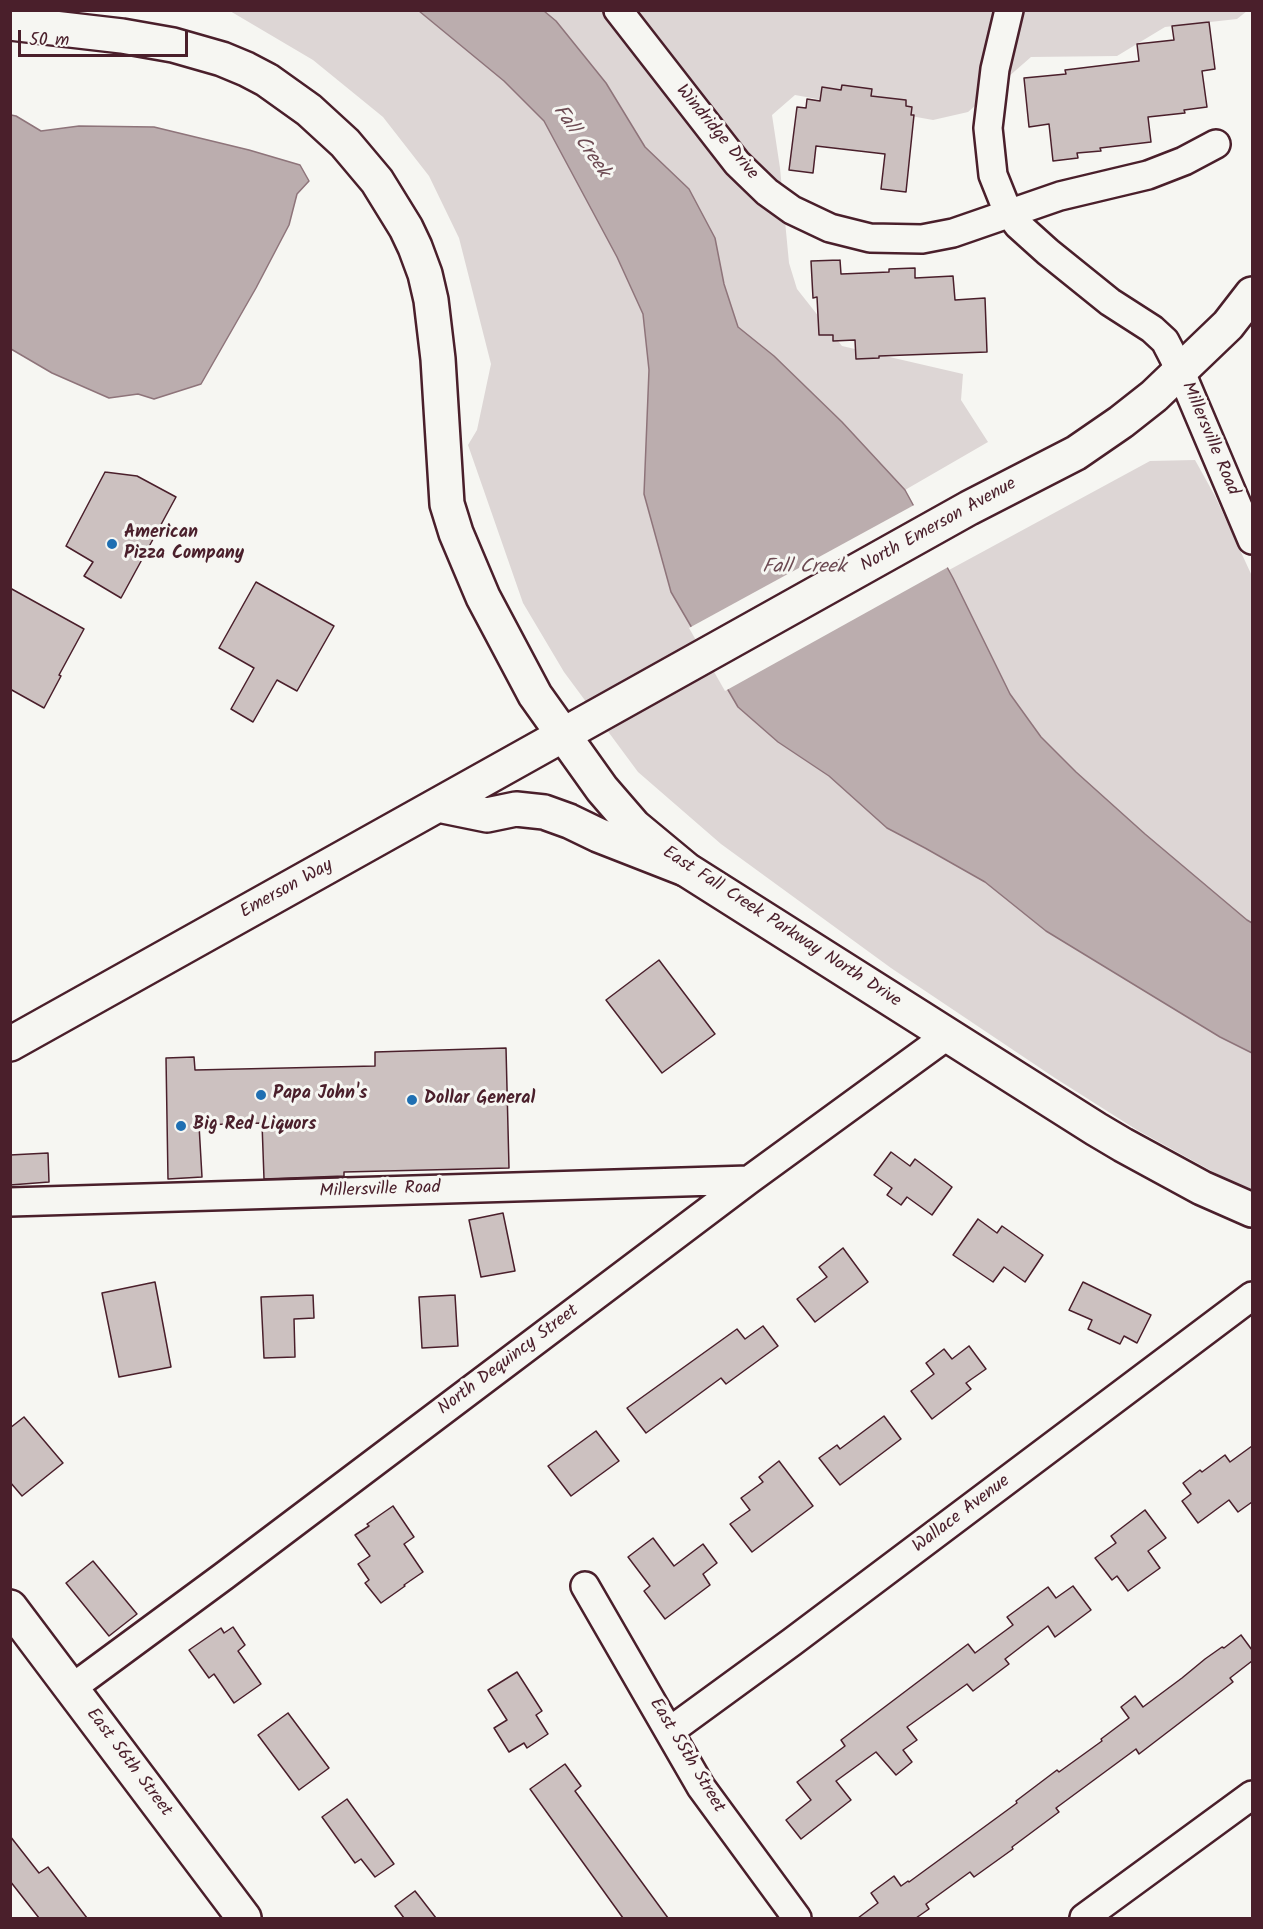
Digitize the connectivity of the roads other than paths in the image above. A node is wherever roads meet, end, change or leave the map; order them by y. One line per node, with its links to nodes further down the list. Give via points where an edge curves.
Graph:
1 (618, 10): 5 (street, Windridge Drive, via 738,163 792,210 830,228 891,239 932,238)
2 (1009, 10): 5 (street, via 995,69 988,128 993,175)
3 (10, 23): 9 (main road, East Fall Creek Parkway North Drive, via 122,36 222,59 267,80 309,110 345,143 377,181 415,247 431,300 447,504 456,533 505,640 535,695)
4 (1216, 144): 5 (street, Windridge Drive, via 1148,175 1059,196)
5 (1009, 213): 7 (street, via 1048,252 1110,302 1157,333 1169,346)
6 (1252, 294): 7 (main road, North Emerson Avenue, via 1228,325)
7 (1180, 370): 8 (street, Millersville Road); 9 (main road, North Emerson Avenue, via 1138,409 1086,447 969,508)
8 (1252, 540)
9 (563, 735): 10 (main road, Emerson Way); 11 (main road, East Fall Creek Parkway North Drive, via 634,826)
10 (438, 805): 11 (main road, via 487,815 516,809 544,812); 13 (main road, Emerson Way)
11 (685, 869): 12 (main road, East Fall Creek Parkway North Drive)
12 (948, 1035): 14 (street, North Dequincy Street); 16 (main road, East Fall Creek Parkway North Drive, via 1123,1145)
13 (10, 1044)
14 (749, 1180): 15 (street, Millersville Road); 20 (street, North Dequincy Street)
15 (10, 1202)
16 (1252, 1210)
17 (1252, 1296): 21 (street, Wallace Avenue)
18 (585, 1586): 21 (street, East 55th Street)
19 (10, 1607): 20 (main road, East 56th Street)
20 (72, 1688): 23 (main road, East 56th Street)
21 (670, 1731): 24 (street, East 55th Street, via 700,1787)
22 (1252, 1795): 25 (street)
23 (244, 1918)
24 (797, 1918)
25 (1084, 1918)

